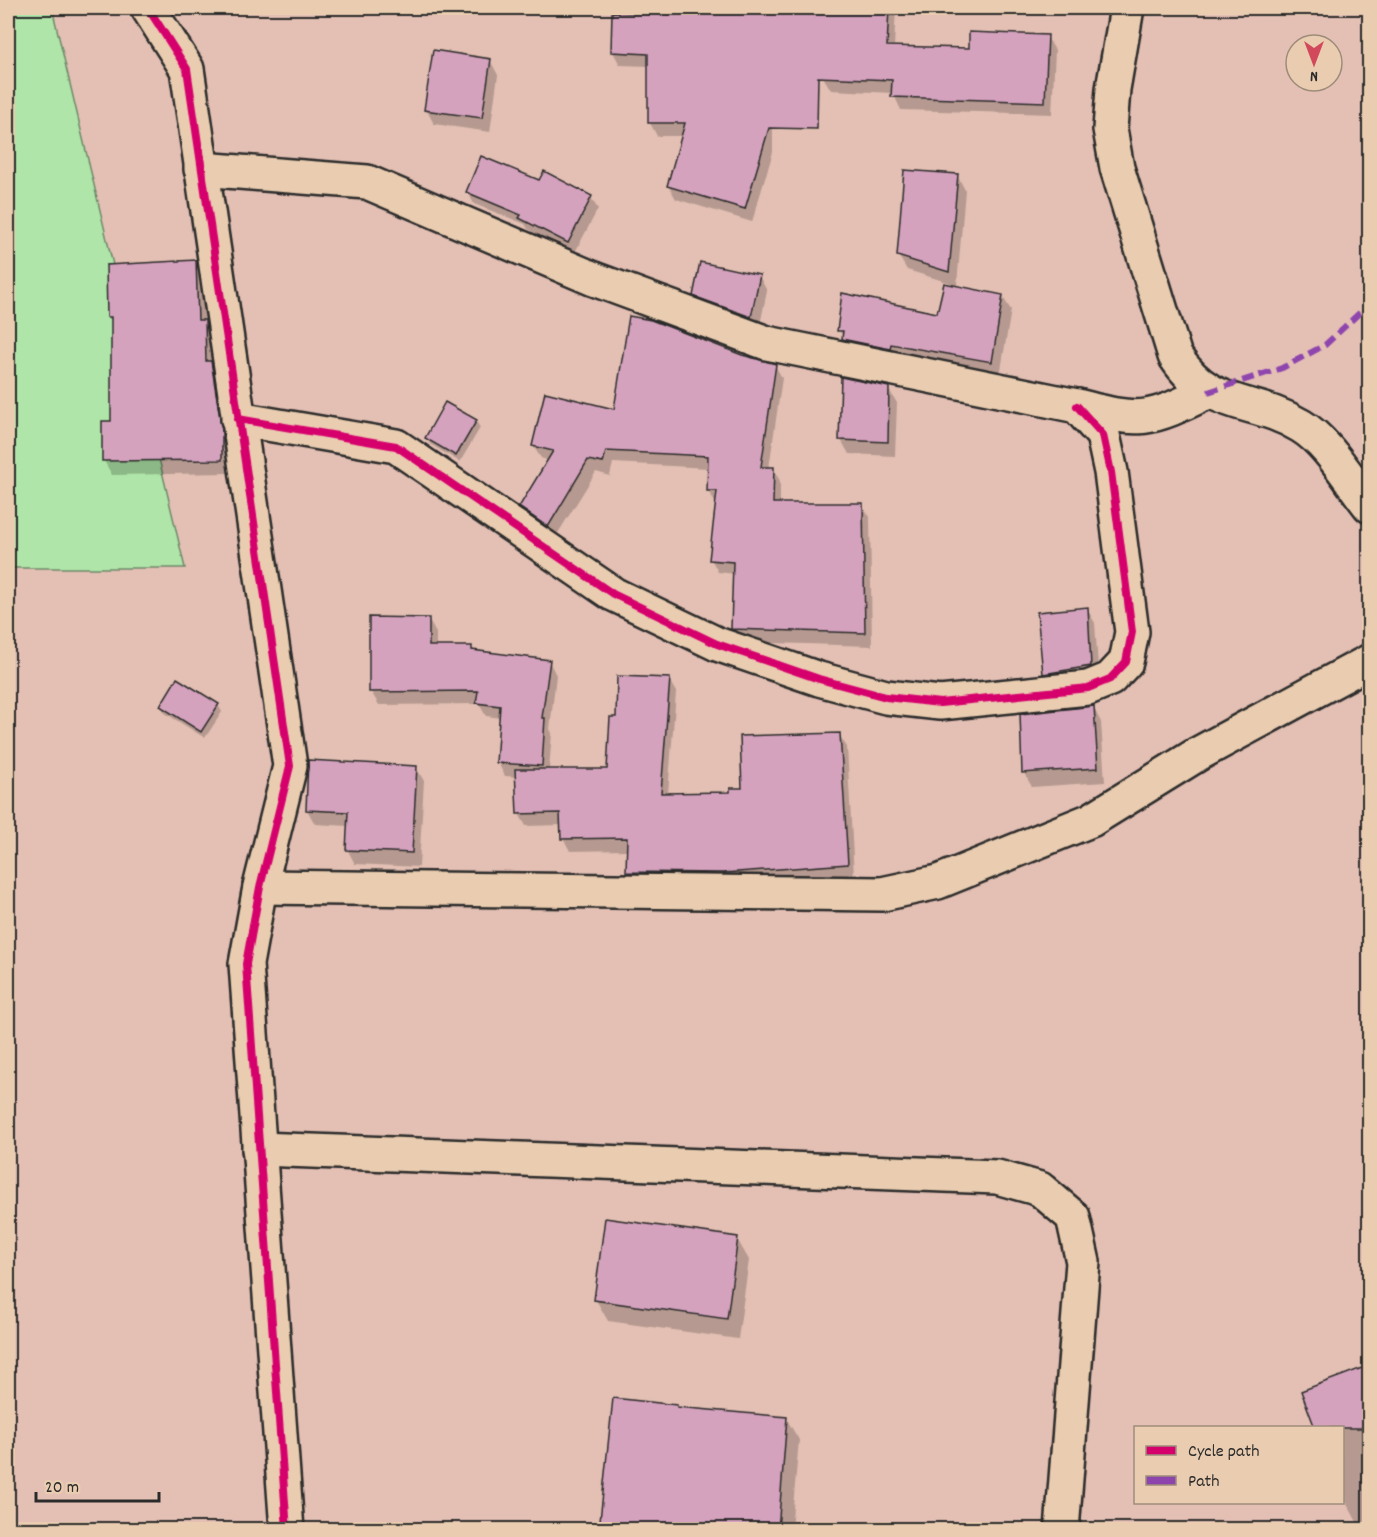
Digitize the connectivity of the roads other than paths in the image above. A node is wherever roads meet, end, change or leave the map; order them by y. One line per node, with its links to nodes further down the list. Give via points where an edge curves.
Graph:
1 (148, 8): 3 (street, via 187,69)
2 (1126, 8): 4 (street, via 1110,129 1117,168 1175,356 1189,377)
3 (201, 169): 5 (street, via 367,182 594,279 767,343); 6 (street)
4 (1208, 392): 5 (street, via 1161,414 1142,418 1125,418); 7 (street, via 1301,426 1319,440)
5 (1077, 406): 6 (street, via 1103,435 1111,472 1131,632 1126,662 1110,679 1088,688 940,703 886,697 841,685 706,639 613,594 396,446)
6 (238, 419): 9 (street, via 290,766)
7 (1370, 506)
8 (1370, 660): 9 (street, via 1198,754 1091,820 938,882 882,894)
9 (260, 887): 10 (street, via 246,964)
10 (259, 1149): 11 (street); 12 (street, via 997,1177 1040,1189 1073,1217 1083,1262)
11 (287, 1530)
12 (1062, 1530)

